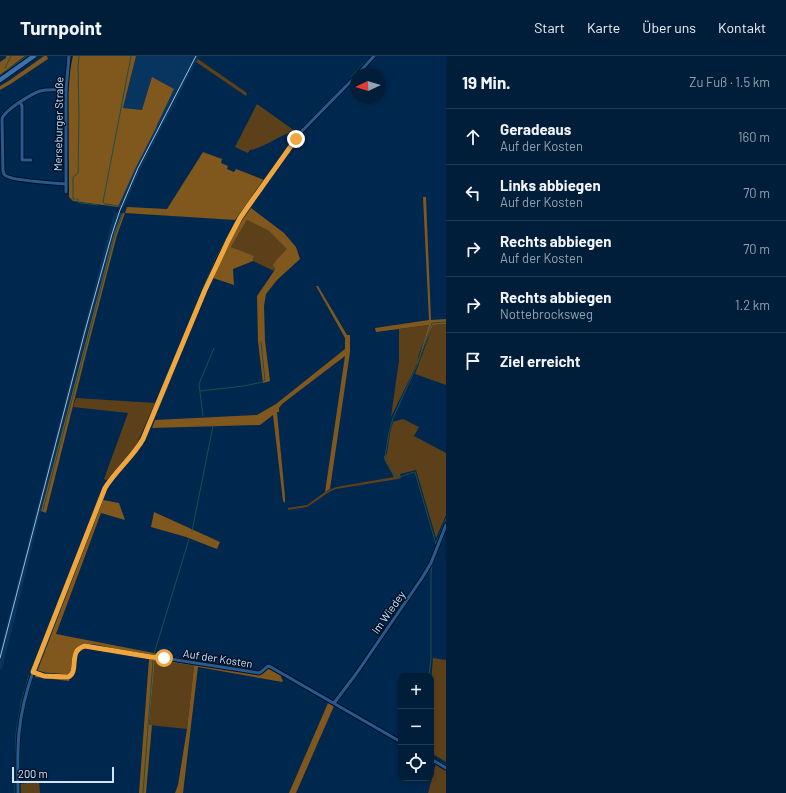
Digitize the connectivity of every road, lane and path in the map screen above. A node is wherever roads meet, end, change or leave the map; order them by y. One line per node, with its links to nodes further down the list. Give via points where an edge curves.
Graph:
1 (34, 56): 5 (main road)
2 (69, 56): 7 (street, Merseburger Straße)
3 (374, 56): 4 (street)
4 (363, 68)
5 (0, 80)
6 (350, 82): 13 (street, via 301,132 240,218 202,297 143,439 105,488)
7 (66, 90): 8 (street, via 40,91); 10 (street, Merseburger Straße)
8 (20, 102): 9 (street, via 22,160); 10 (street, via 2,119 4,174 21,180)
9 (31, 160)
10 (66, 184): 11 (street, Merseburger Straße)
11 (66, 192)
12 (446, 525): 14 (street, Im Wiedey, via 431,563 422,578)
13 (33, 672): 14 (street, Auf der Kosten, via 44,676 70,677 77,650 89,646 259,673 269,666); 18 (street, via 23,704 20,725)
14 (334, 703): 15 (street, Auf der Kosten)
15 (398, 740)
16 (434, 761): 17 (street)
17 (446, 768)
18 (18, 793)

